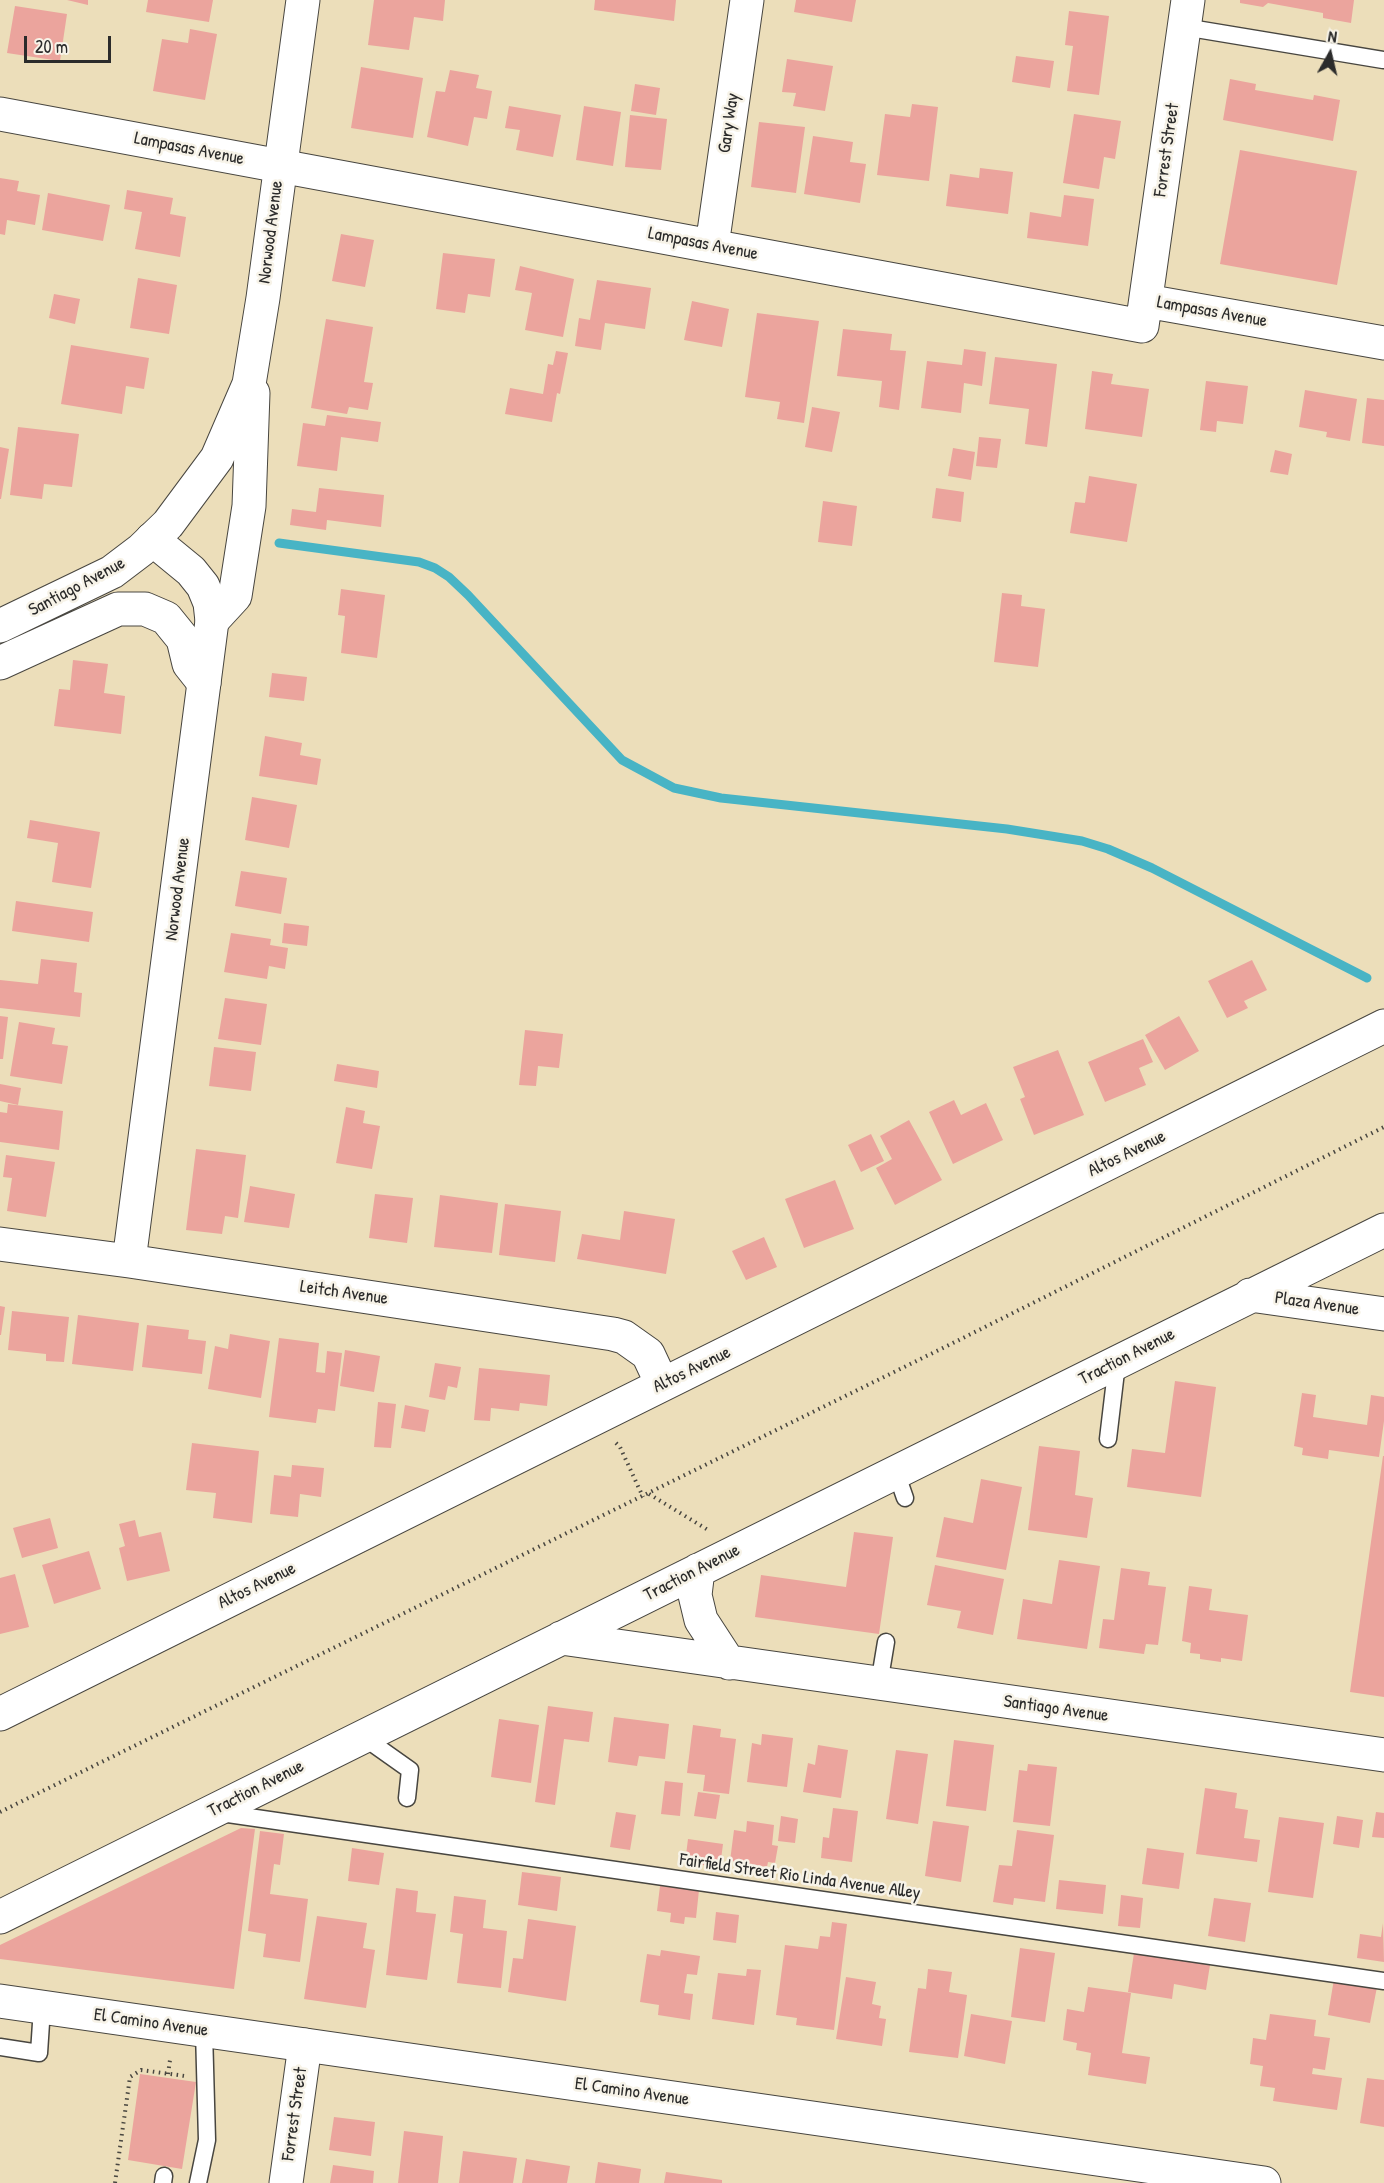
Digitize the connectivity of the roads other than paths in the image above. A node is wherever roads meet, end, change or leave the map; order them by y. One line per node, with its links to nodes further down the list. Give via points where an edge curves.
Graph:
1 (303, 0): 6 (street, Norwood Avenue)
2 (747, 0): 7 (street, Gary Way)
3 (1186, 14): 4 (lane); 8 (street, Forrest Street)
4 (1383, 60)
5 (0, 114): 6 (street, Lampasas Avenue)
6 (279, 166): 7 (street, Lampasas Avenue); 10 (street, Norwood Avenue)
7 (712, 246): 8 (street, Lampasas Avenue, via 1142,326)
8 (1146, 301): 9 (street, Lampasas Avenue)
9 (1384, 343)
10 (255, 355): 11 (street, Norwood Avenue, via 249,384); 13 (street, via 249,506 235,596)
11 (217, 458): 12 (street, Santiago Avenue, via 168,524)
12 (152, 539): 13 (street, Norwood Avenue, via 203,586); 14 (street, Santiago Avenue, via 112,572)
13 (212, 621): 16 (street, Norwood Avenue)
14 (0, 626)
15 (0, 663): 16 (street, via 118,609 145,609 166,618 183,639 189,664)
16 (204, 683): 20 (street, Norwood Avenue)
17 (1384, 1026): 24 (street, Altos Avenue)
18 (1384, 1230): 21 (street, Traction Avenue)
19 (0, 1244): 20 (street, Leitch Avenue)
20 (129, 1261): 24 (street, Leitch Avenue, via 613,1334 648,1354)
21 (1250, 1295): 22 (street, Plaza Avenue); 23 (street, Traction Avenue)
22 (1384, 1314)
23 (1116, 1363): 25 (lane); 26 (street, Traction Avenue, via 900,1485)
24 (662, 1384): 31 (street, Altos Avenue)
25 (1108, 1439)
26 (698, 1570): 27 (street, Traction Avenue); 29 (street, via 695,1595 700,1620)
27 (561, 1638): 29 (street, Santiago Avenue); 32 (street, Traction Avenue)
28 (886, 1642): 30 (lane)
29 (729, 1663): 30 (street, Santiago Avenue)
30 (879, 1684): 33 (street, Santiago Avenue)
31 (0, 1714)
32 (362, 1736): 34 (lane, via 410,1770); 35 (street, Traction Avenue)
33 (1384, 1755)
34 (407, 1798)
35 (211, 1811): 36 (street, Traction Avenue); 37 (lane, Fairfield Street Rio Linda Avenue Alley)
36 (0, 1917)
37 (1384, 1981)
38 (0, 2001): 39 (street, El Camino Avenue)
39 (42, 2008): 40 (street, El Camino Avenue); 42 (lane, via 39,2053)
40 (204, 2031): 41 (street, El Camino Avenue); 43 (lane, via 207,2140)
41 (305, 2045): 44 (street, Forrest Street); 45 (street, El Camino Avenue)
42 (0, 2047)
43 (198, 2183)
44 (286, 2183)
45 (1264, 2183)

